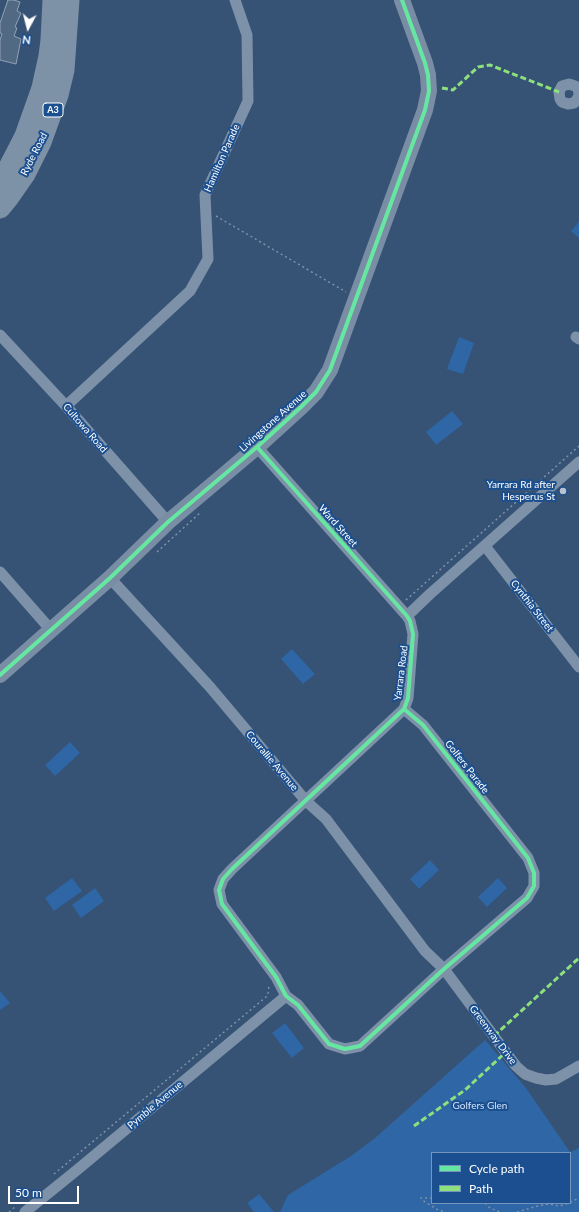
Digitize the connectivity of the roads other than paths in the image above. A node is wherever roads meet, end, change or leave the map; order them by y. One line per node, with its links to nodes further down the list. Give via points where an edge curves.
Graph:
1 (53, 0): 5 (highway, Ryde Road / A3, via 52,40 42,88 25,136)
2 (69, 0): 6 (highway, Ryde Road / A3, via 64,70 58,95 41,142 25,174)
3 (235, 0): 8 (street, Hamilton Parade, via 247,35 248,101 205,194 208,259 190,291)
4 (402, 0): 9 (street, Livingstone Avenue, via 428,75 429,91 425,110 330,370 316,392)
5 (0, 182)
6 (0, 208)
7 (0, 335): 8 (street, Cultowa Road)
8 (66, 406): 11 (street, Cultowa Road)
9 (257, 447): 11 (street, Livingstone Avenue); 15 (street, Ward Street)
10 (579, 462): 12 (street)
11 (168, 522): 14 (street, Livingstone Avenue)
12 (485, 546): 15 (street); 17 (street, Cynthia Street)
13 (0, 572): 16 (street)
14 (110, 578): 16 (street, Livingstone Avenue); 20 (street, Courallie Avenue, via 210,687)
15 (407, 616): 19 (street, Yarrara Road, via 413,634 408,698)
16 (51, 630): 18 (street, Livingstone Avenue)
17 (579, 667)
18 (0, 675)
19 (404, 709): 20 (street, Golfers Parade); 22 (street, Golfers Parade, via 428,731 528,858 534,873 534,886 528,898)
20 (306, 801): 21 (street, Courallie Avenue, via 326,819); 23 (street, Golfers Parade, via 232,869 219,890 222,904 276,977)
21 (426, 951): 22 (street, Greenway Drive)
22 (444, 970): 23 (street, Golfers Parade, via 360,1046 345,1049 329,1044 298,1005); 24 (street, Greenway Drive, via 516,1066 525,1074 536,1078 556,1079)
23 (286, 996): 25 (street, Pymble Avenue, via 89,1160)
24 (579, 1066)
25 (23, 1207)

